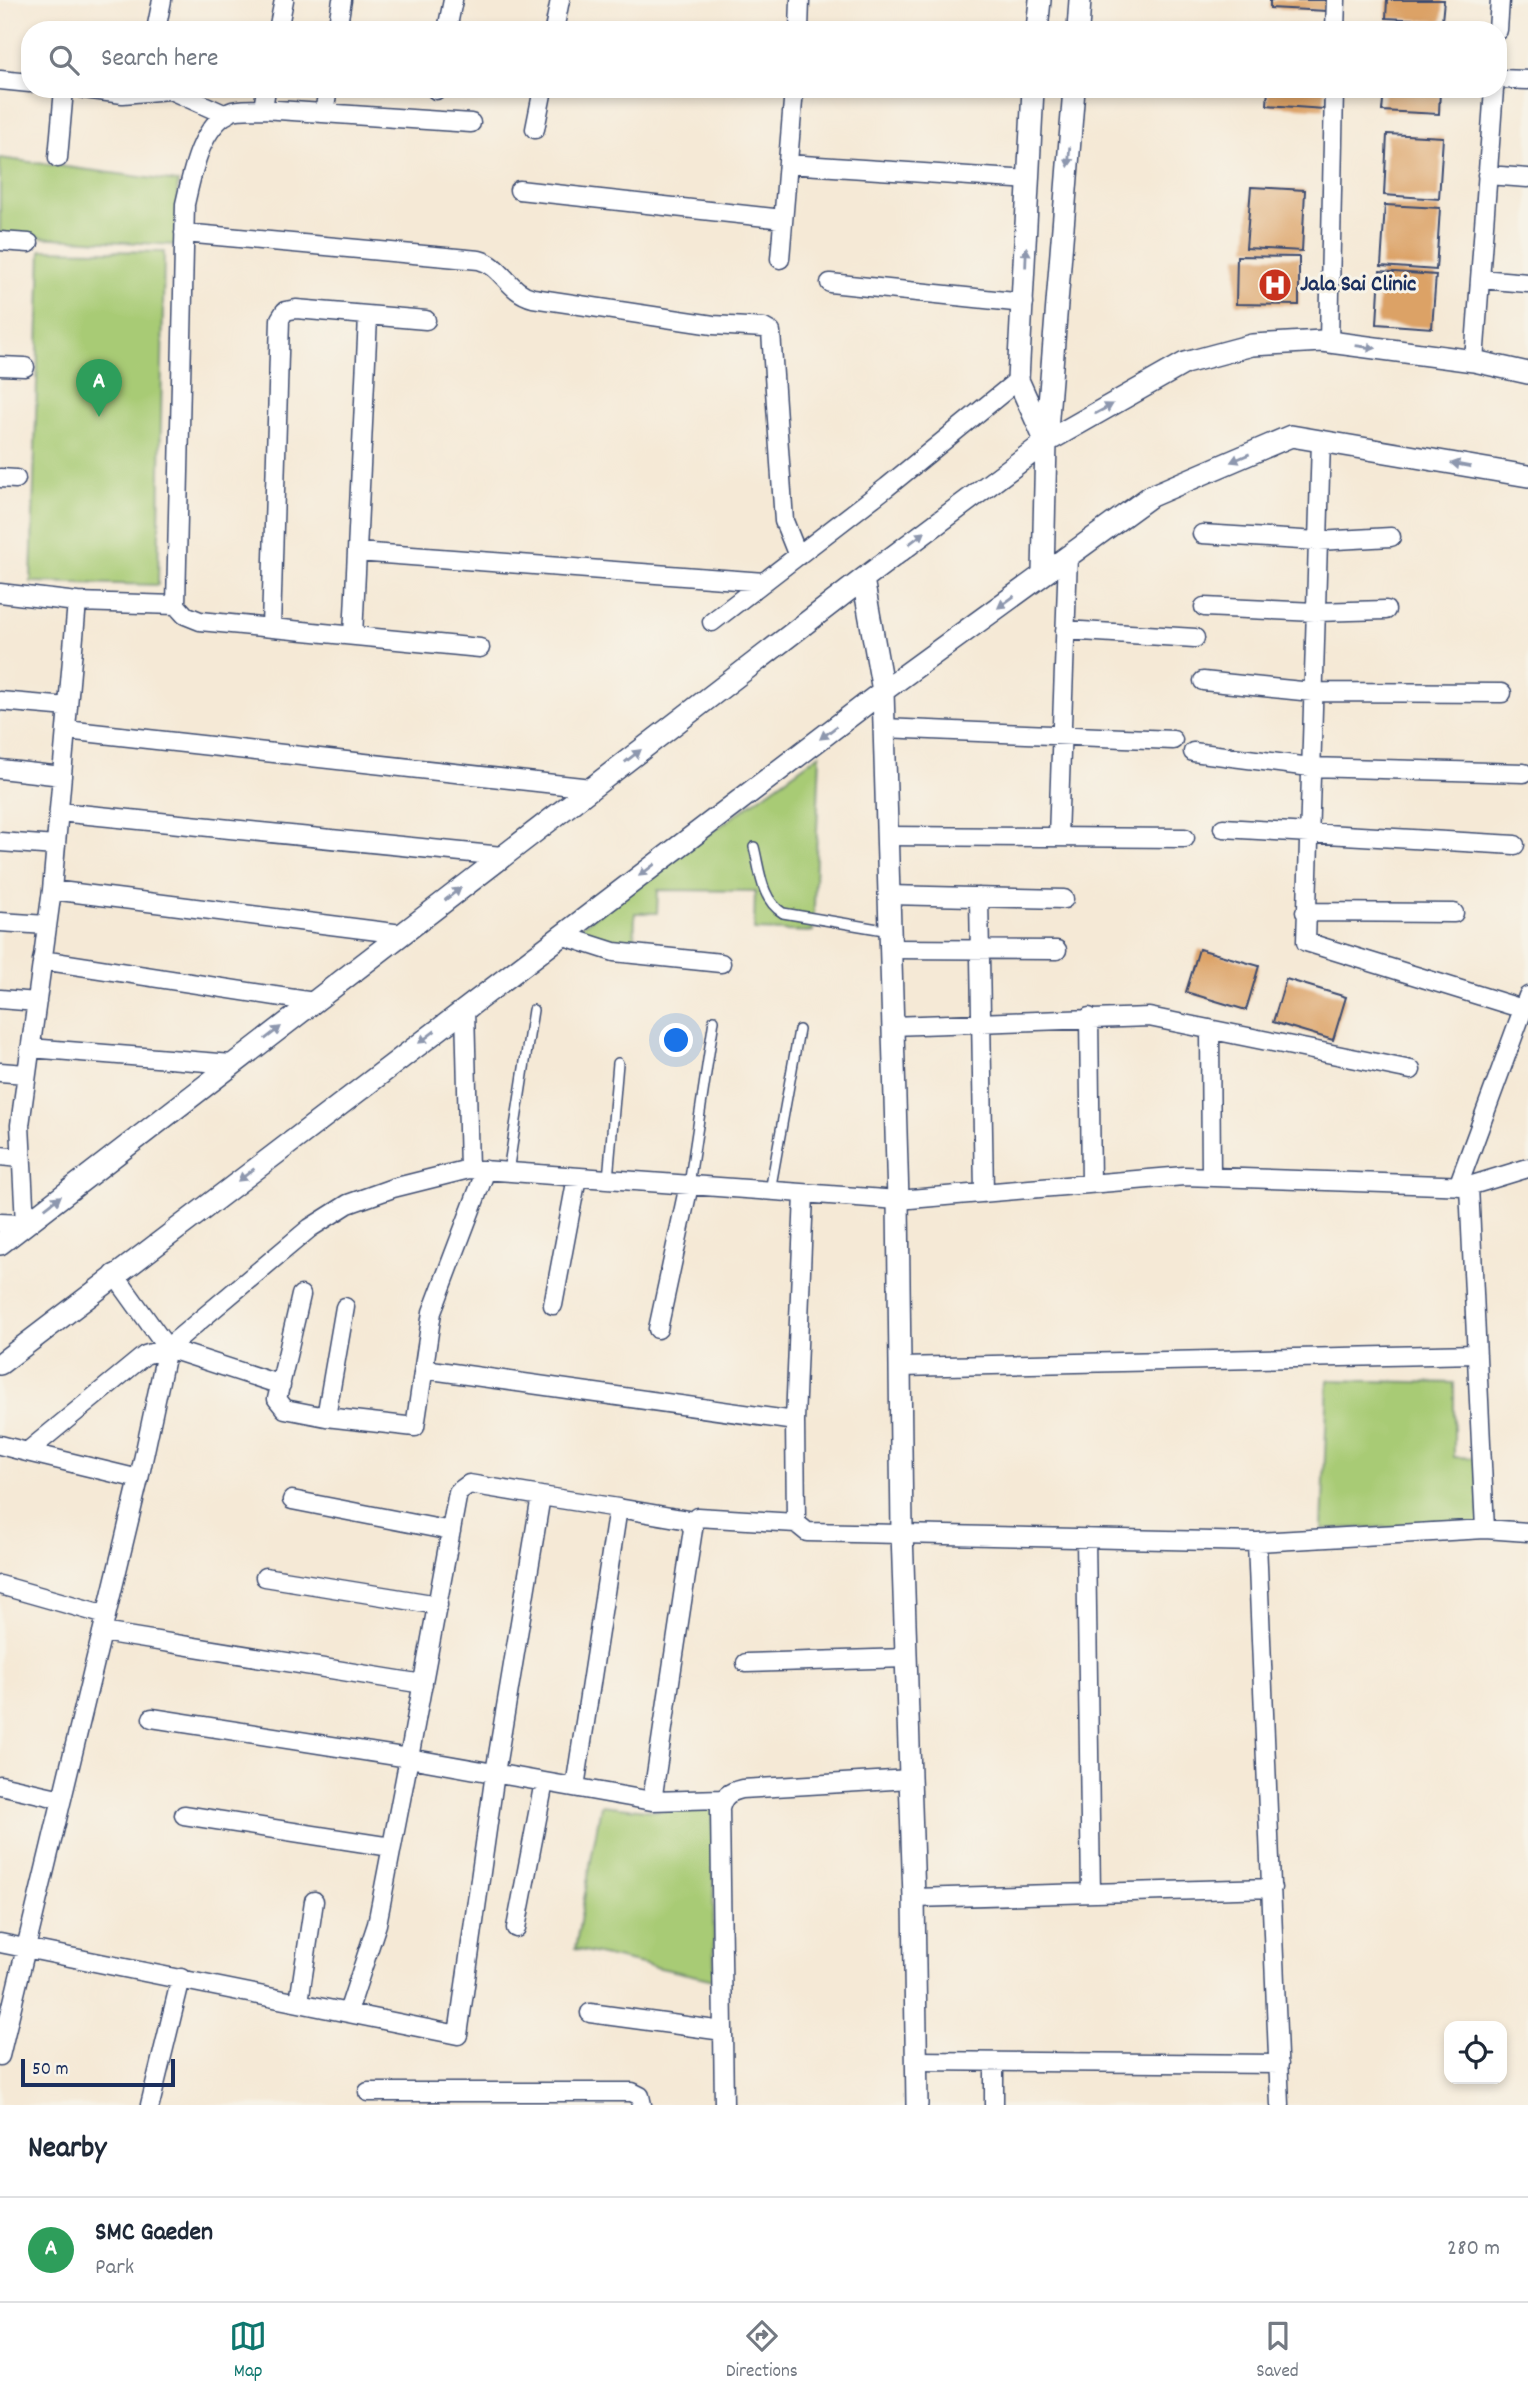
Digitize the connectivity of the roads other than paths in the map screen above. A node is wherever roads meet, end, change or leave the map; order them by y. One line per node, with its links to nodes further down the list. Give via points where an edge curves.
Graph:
1 (162, 0): 11 (street)
2 (284, 0): 12 (street)
3 (342, 0): 13 (street)
4 (453, 0): 14 (street)
5 (560, 0): 15 (street)
6 (800, 0): 16 (street)
7 (1040, 0): 17 (street)
8 (1080, 0): 18 (street)
9 (1336, 0): 19 (street)
10 (1500, 0): 20 (street)
11 (158, 21)
12 (280, 21)
13 (338, 21)
14 (449, 21)
15 (556, 21)
16 (799, 21)
17 (1038, 21)
18 (1079, 21)
19 (1335, 21)
20 (1499, 21)
21 (1507, 79): 23 (street)
22 (0, 80): 24 (street)
23 (1528, 80)
24 (21, 82)
25 (63, 98): 40 (street)
26 (187, 98): 37 (street)
27 (265, 98): 35 (street)
28 (326, 98): 36 (street)
29 (540, 98): 39 (street)
30 (793, 98): 41 (street)
31 (1033, 98): 44 (street)
32 (1073, 98): 64 (street, one-way to 64)
33 (1334, 98): 57 (street)
34 (1493, 98): 42 (street)
35 (262, 109): 36 (street); 37 (street)
36 (324, 113): 38 (street)
37 (226, 115): 47 (street, via 204,141 192,173)
38 (471, 123)
39 (535, 129)
40 (58, 158)
41 (788, 164): 44 (street); 46 (street)
42 (1487, 176): 43 (street); 51 (street)
43 (1528, 178)
44 (1029, 180): 54 (street, one-way to 44)
45 (519, 190): 46 (street)
46 (783, 219): 50 (street)
47 (184, 233): 70 (street, via 479,260 493,263 520,295 713,325 764,328 771,332 784,521); 77 (street)
48 (0, 241): 49 (street)
49 (29, 243)
50 (780, 259)
51 (1480, 279): 53 (street); 58 (street)
52 (830, 283): 54 (street)
53 (1528, 283)
54 (1024, 303): 62 (street)
55 (368, 317): 56 (street); 69 (street); 82 (street, via 296,309 285,311 280,318)
56 (426, 320)
57 (1329, 342): 58 (street, one-way to 58); 64 (street, one-way to 57, via 1185,363 1252,345)
58 (1474, 362): 61 (street)
59 (0, 366): 60 (street)
60 (25, 367)
61 (1528, 373)
62 (1018, 380): 64 (street); 70 (street)
63 (1321, 441): 65 (street, one-way to 63); 68 (street); 71 (street, one-way to 71, via 1291,436 1151,496)
64 (1046, 442): 72 (street); 73 (street, one-way to 64)
65 (1528, 476)
66 (1202, 534): 68 (street)
67 (1391, 537): 68 (street)
68 (1318, 541): 80 (street)
69 (357, 552): 74 (street); 84 (street)
70 (798, 556): 74 (street)
71 (1068, 556): 72 (street); 83 (street)
72 (1043, 574): 88 (street, one-way to 88)
73 (863, 579): 88 (street); 102 (street, one-way to 73)
74 (764, 582): 81 (street)
75 (0, 593): 76 (street)
76 (77, 602): 77 (street); 92 (street)
77 (176, 605): 82 (street, via 200,621)
78 (1204, 607): 80 (street)
79 (1386, 610): 80 (street)
80 (1315, 612): 89 (street)
81 (712, 622)
82 (271, 628): 84 (street)
83 (1065, 630): 85 (street); 95 (street)
84 (353, 636): 86 (street)
85 (1195, 638)
86 (480, 648)
87 (1203, 681): 89 (street)
88 (883, 691): 93 (street); 123 (street, one-way to 123)
89 (1312, 692): 90 (street); 98 (street)
90 (1503, 693)
91 (0, 701): 92 (street)
92 (68, 707): 94 (street)
93 (883, 727): 95 (street); 106 (street)
94 (66, 730): 101 (street); 102 (street)
95 (1061, 735): 96 (street); 107 (street)
96 (1173, 740)
97 (1193, 752): 98 (street)
98 (1310, 767): 100 (street); 105 (street)
99 (0, 769): 101 (street)
100 (1524, 773)
101 (62, 776): 103 (street)
102 (591, 788): 113 (street)
103 (59, 812): 111 (street); 113 (street)
104 (1223, 828): 105 (street)
105 (1308, 834): 110 (street); 118 (street)
106 (887, 836): 107 (street); 115 (street)
107 (1058, 837): 108 (street)
108 (1185, 838)
109 (0, 842): 111 (street)
110 (1516, 845)
111 (56, 846): 114 (street)
112 (754, 847): 124 (lane, via 772,906 783,913)
113 (502, 856): 122 (street, one-way to 113)
114 (52, 890): 121 (street); 122 (street)
115 (888, 895): 116 (street); 124 (street)
116 (979, 897): 117 (street); 125 (street)
117 (1064, 899)
118 (1305, 912): 119 (street); 132 (street, via 1304,937 1310,945)
119 (1454, 913)
120 (0, 922): 121 (street)
121 (47, 925): 127 (street)
122 (402, 934): 131 (street)
123 (561, 935): 128 (street, via 614,952); 133 (street)
124 (890, 940): 125 (street); 138 (street)
125 (981, 949): 126 (street); 137 (street)
126 (1057, 950)
127 (42, 960): 130 (street); 131 (street)
128 (721, 963)
129 (0, 999): 130 (street)
130 (37, 1002): 141 (street)
131 (314, 1002): 143 (street, one-way to 131)
132 (1526, 1002): 157 (street)
133 (465, 1009): 150 (street); 165 (street, one-way to 165)
134 (533, 1010): 151 (lane)
135 (1089, 1017): 137 (street); 139 (street, via 1149,1017); 155 (street)
136 (714, 1020): 156 (lane)
137 (979, 1022): 138 (street); 160 (street)
138 (892, 1026): 161 (street)
139 (1210, 1029): 144 (street); 153 (street)
140 (799, 1030): 158 (lane)
141 (30, 1048): 143 (street); 146 (street)
142 (618, 1063): 154 (lane)
143 (232, 1064): 163 (street, one-way to 143)
144 (1411, 1070)
145 (0, 1072): 146 (street)
146 (26, 1074): 148 (street)
147 (0, 1156): 148 (street)
148 (20, 1158): 163 (street)
149 (1528, 1168): 157 (street)
150 (478, 1170): 151 (street); 170 (street, via 393,1188 348,1205 310,1228); 174 (street, via 432,1312)
151 (508, 1172): 152 (street)
152 (576, 1177): 154 (street); 167 (street)
153 (1211, 1177): 155 (street); 157 (street)
154 (608, 1179): 156 (street)
155 (1091, 1184): 160 (street)
156 (689, 1185): 158 (street); 169 (street)
157 (1463, 1186): 171 (street)
158 (770, 1191): 159 (street)
159 (804, 1194): 161 (street); 177 (street)
160 (984, 1194): 161 (street)
161 (898, 1200): 173 (street)
162 (0, 1223): 163 (street)
163 (25, 1224): 164 (street)
164 (0, 1244)
165 (114, 1275): 170 (street); 172 (street)
166 (301, 1295): 175 (street)
167 (553, 1305)
168 (345, 1307): 176 (street)
169 (658, 1329)
170 (167, 1348): 175 (street); 179 (street, via 145,1355); 180 (street)
171 (1477, 1354): 173 (street); 186 (street)
172 (0, 1364)
173 (900, 1367): 188 (street)
174 (424, 1368): 176 (street, via 415,1427); 177 (street)
175 (281, 1385): 176 (street, via 279,1405)
176 (326, 1417)
177 (795, 1421): 185 (street)
178 (0, 1445): 179 (street)
179 (27, 1452): 180 (street)
180 (139, 1479): 195 (street)
181 (541, 1496): 183 (street); 187 (street, via 469,1484 461,1487); 201 (street)
182 (292, 1500): 187 (street)
183 (618, 1508): 205 (street); 208 (street, via 688,1520 693,1530)
184 (697, 1517): 185 (street)
185 (796, 1523): 188 (street, via 807,1532)
186 (1485, 1529): 189 (street); 191 (street)
187 (452, 1531): 194 (street)
188 (902, 1532): 190 (street); 196 (street)
189 (1528, 1532)
190 (1086, 1538): 191 (street); 212 (street)
191 (1256, 1542): 211 (street)
192 (265, 1577): 194 (street)
193 (0, 1585): 195 (street)
194 (438, 1605): 198 (street)
195 (104, 1623): 198 (street); 206 (street)
196 (906, 1658): 197 (street); 202 (street)
197 (747, 1663)
198 (423, 1684): 200 (street)
199 (152, 1718): 200 (street)
200 (409, 1758): 201 (street); 210 (street)
201 (495, 1773): 203 (street); 220 (street, via 458,2035)
202 (910, 1779): 207 (street, via 742,1789); 213 (street)
203 (544, 1782): 205 (street); 215 (street)
204 (0, 1785): 206 (street)
205 (575, 1787): 208 (street)
206 (62, 1799): 217 (street)
207 (722, 1799): 208 (street); 222 (street)
208 (652, 1801)
209 (184, 1815): 210 (street)
210 (391, 1847): 220 (street, via 377,1924)
211 (1272, 1888): 212 (street); 226 (street)
212 (1091, 1893): 213 (street)
213 (915, 1898): 224 (street)
214 (314, 1900): 219 (street)
215 (516, 1928)
216 (0, 1942): 217 (street)
217 (26, 1948): 218 (street); 223 (street)
218 (181, 1978): 219 (street); 230 (street)
219 (299, 2003): 220 (street)
220 (348, 2012)
221 (590, 2014): 222 (street)
222 (723, 2031): 232 (street)
223 (0, 2056)
224 (916, 2061): 225 (street); 233 (street)
225 (994, 2062): 226 (street); 234 (street)
226 (1279, 2064): 235 (street)
227 (368, 2092): 228 (street)
228 (422, 2099): 229 (street)
229 (531, 2099): 231 (street, via 632,2092 640,2096)
230 (150, 2105)
231 (642, 2105)
232 (724, 2105)
233 (917, 2105)
234 (994, 2105)
235 (1280, 2105)

